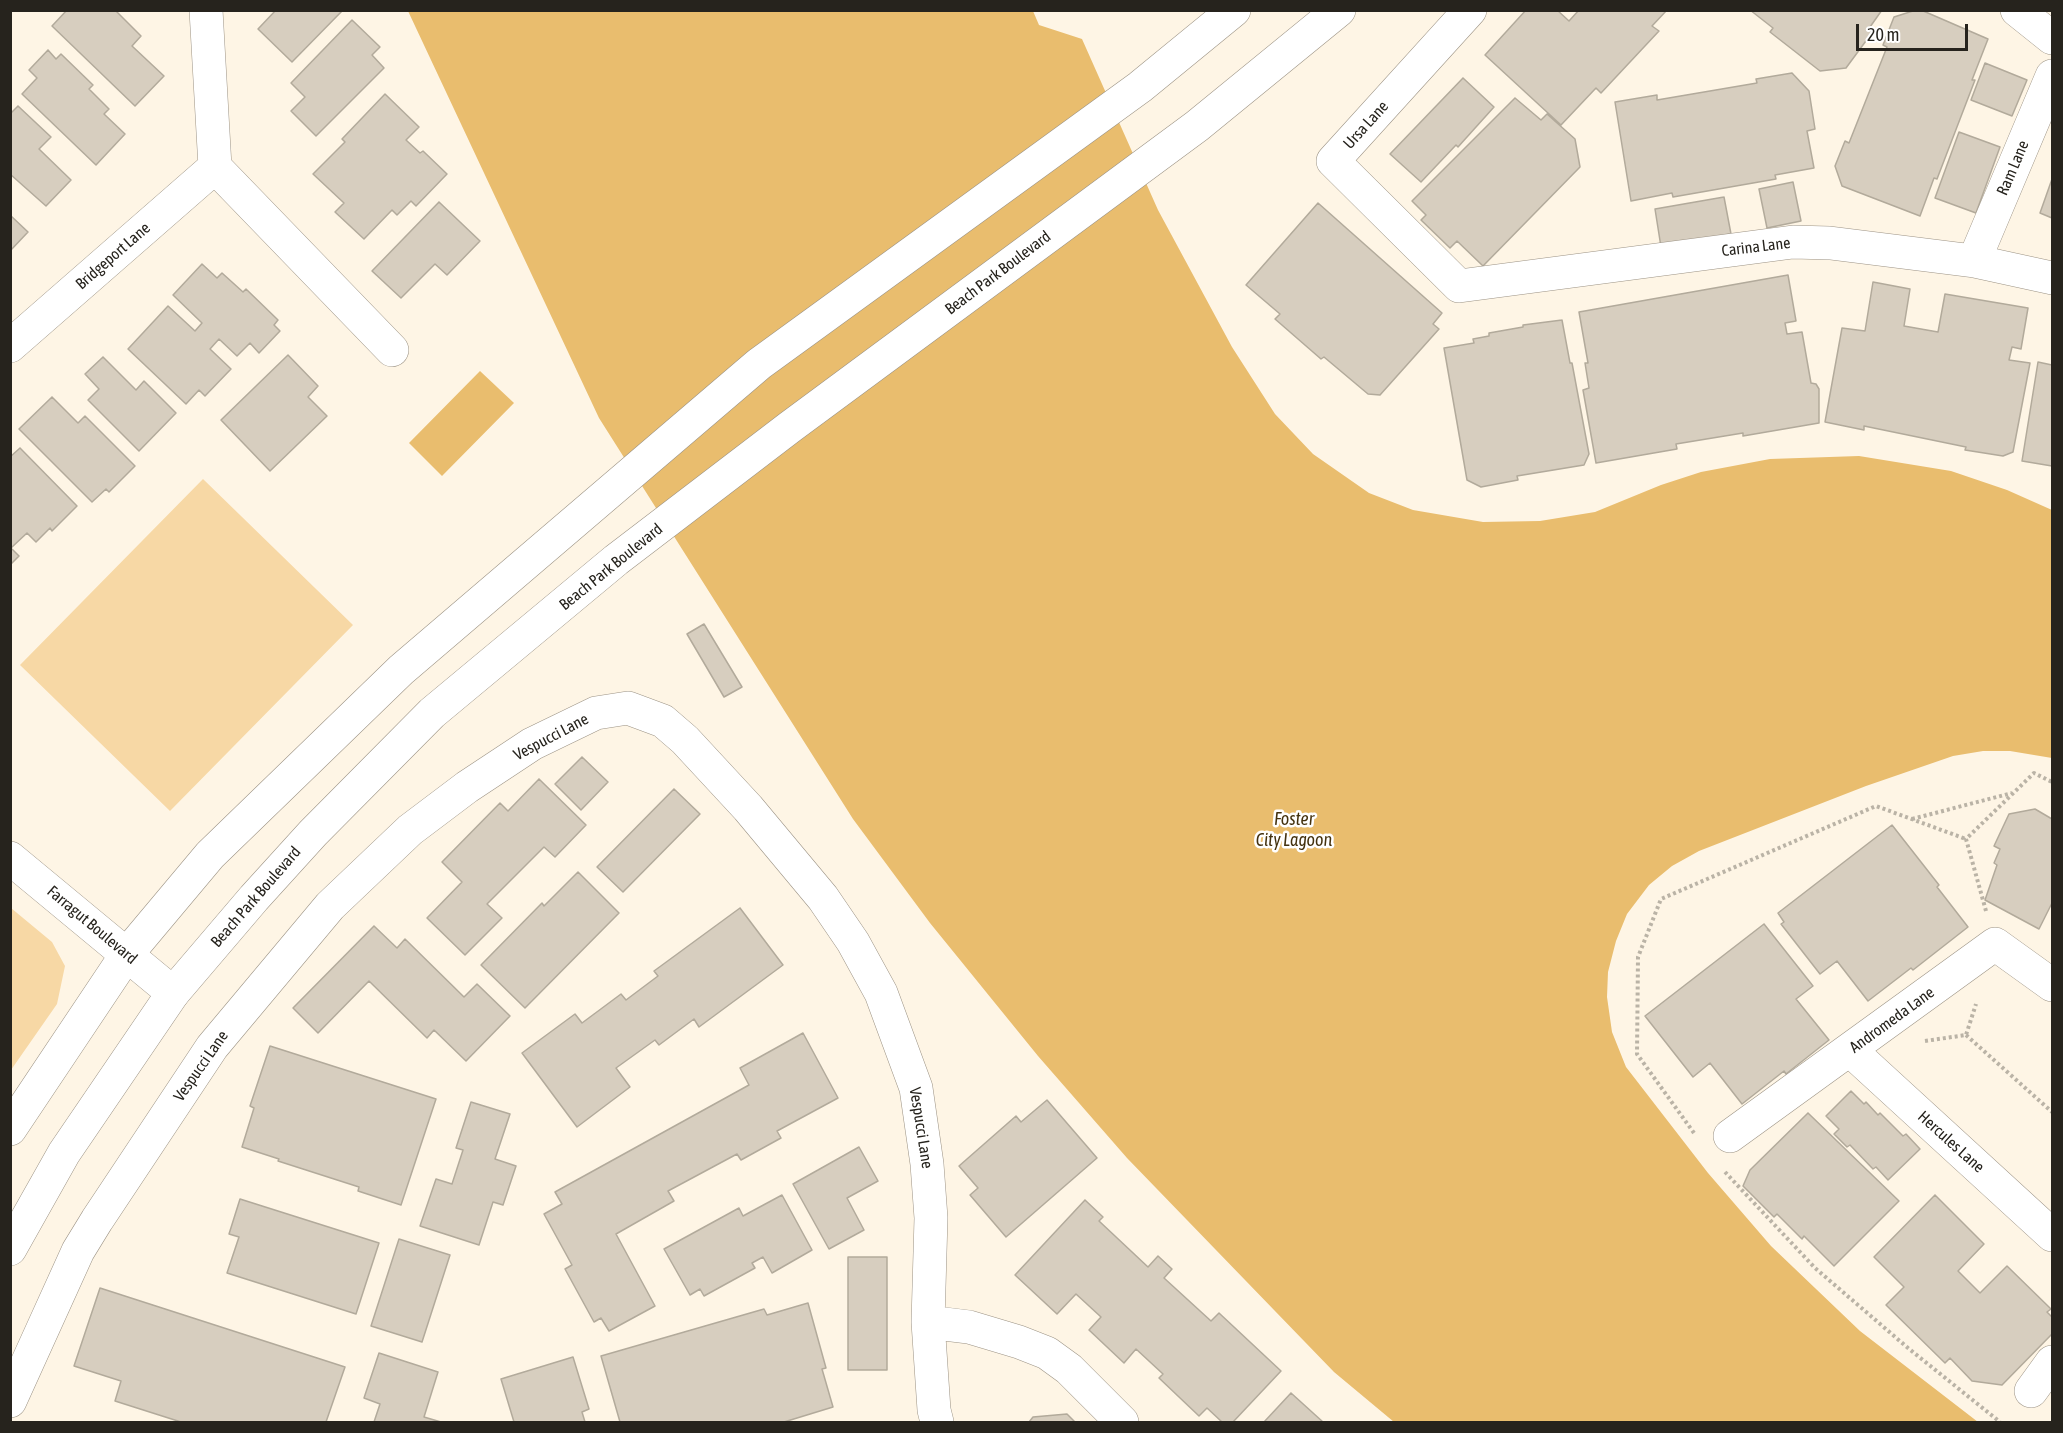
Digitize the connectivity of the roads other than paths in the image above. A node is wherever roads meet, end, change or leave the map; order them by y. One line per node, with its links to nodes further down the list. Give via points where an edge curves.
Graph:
1 (206, 10): 8 (street)
2 (1234, 10): 15 (street, via 1140,87 759,364 401,670 210,855)
3 (1339, 10): 17 (street, Beach Park Boulevard, via 1197,126 616,560 432,713 313,832)
4 (1470, 10): 11 (street, Ursa Lane, via 1333,161)
5 (2017, 10): 6 (street)
6 (2052, 38)
7 (2052, 76): 9 (street, Ram Lane)
8 (215, 167): 12 (street, Bridgeport Lane); 13 (street)
9 (1974, 261): 10 (street, Carina Lane); 11 (street, Carina Lane, via 1793,242)
10 (2052, 278)
11 (1459, 286)
12 (10, 345)
13 (392, 350)
14 (10, 858): 15 (street, Farragut Boulevard)
15 (127, 954): 17 (street, Farragut Boulevard); 19 (street)
16 (2052, 985): 18 (street, Andromeda Lane, via 1995,944)
17 (174, 993): 22 (street, Beach Park Boulevard, via 64,1153)
18 (1850, 1050): 20 (street, Andromeda Lane); 21 (street, Hercules Lane)
19 (10, 1129)
20 (1714, 1138)
21 (2052, 1235)
22 (10, 1249)
23 (928, 1322): 26 (street, Vespucci Lane, via 931,1218 927,1164 916,1088 881,993 823,898 748,808 663,721 628,708 596,713 532,744 467,786 410,830 330,906 212,1047 97,1220 78,1251); 29 (street, Vespucci Lane); 30 (street, via 969,1327 1047,1353 1069,1369)
24 (2052, 1362): 25 (street)
25 (2031, 1391)
26 (10, 1401)
27 (10, 1420): 28 (street)
28 (18, 1422)
29 (937, 1422)
30 (1122, 1422)

